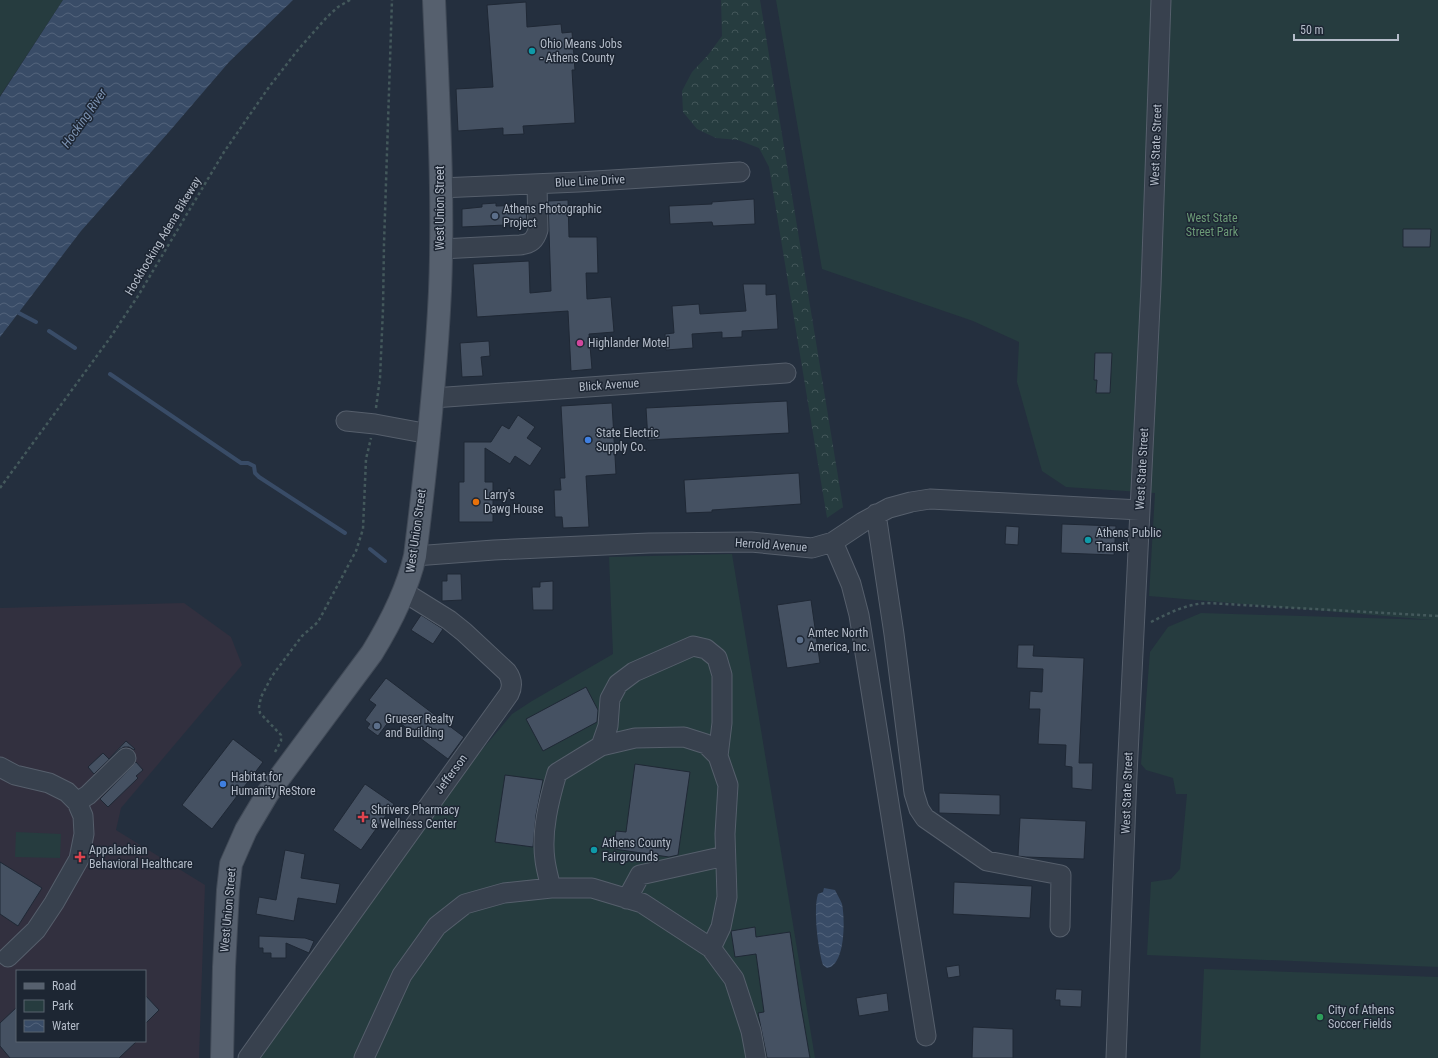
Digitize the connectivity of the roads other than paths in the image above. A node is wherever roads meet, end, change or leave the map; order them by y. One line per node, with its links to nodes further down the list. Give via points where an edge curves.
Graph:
1 (434, 0): 5 (main road, West Union Street)
2 (1161, 0): 11 (street, West State Street)
3 (740, 172): 4 (street, Blue Line Drive)
4 (537, 184): 5 (street, Blue Line Drive); 6 (street, via 538,230 532,242 520,245)
5 (440, 188): 6 (main road, West Union Street)
6 (440, 249): 8 (main road, West Union Street, via 440,290)
7 (786, 373): 8 (street, Blick Avenue)
8 (432, 398): 10 (main road, West Union Street)
9 (346, 421): 10 (street)
10 (429, 434): 14 (main road, West Union Street)
11 (1140, 510): 12 (street, Herrold Avenue, via 930,499 900,504); 32 (street, West State Street)
12 (876, 514): 13 (street, Herrold Avenue); 24 (street, via 914,793 919,809 925,818 987,861 1061,875)
13 (833, 542): 14 (street, Herrold Avenue, via 812,548 751,542 649,543); 27 (street, via 851,584 859,615)
14 (415, 556): 15 (main road, West Union Street)
15 (404, 592): 28 (main road, West Union Street, via 372,653 268,793 246,830 231,864 224,967); 29 (street, Jefferson, via 464,632 507,672 511,689)
16 (601, 746): 17 (street, via 635,738 684,737 706,744); 17 (street, via 608,726 610,699 618,684 634,672 693,646 706,649 717,658 722,675 722,723); 22 (street, via 556,773 548,801 544,843)
17 (718, 756): 21 (street, via 728,785)
18 (126, 758): 20 (street, via 88,795)
19 (0, 767): 20 (street, via 15,775 49,783 67,792)
20 (77, 802): 26 (street, via 84,834 79,859 36,930)
21 (725, 856): 23 (street, via 640,875); 25 (street, via 727,897 721,927)
22 (552, 888): 23 (street, via 592,888); 30 (street, via 504,893 465,904 437,926 402,975)
23 (627, 899): 25 (street, via 642,903)
24 (1060, 927)
25 (711, 948): 31 (street, via 734,978 751,1031)
26 (8, 957)
27 (926, 1036)
28 (222, 1058)
29 (248, 1058)
30 (364, 1058)
31 (756, 1058)
32 (1116, 1058)

